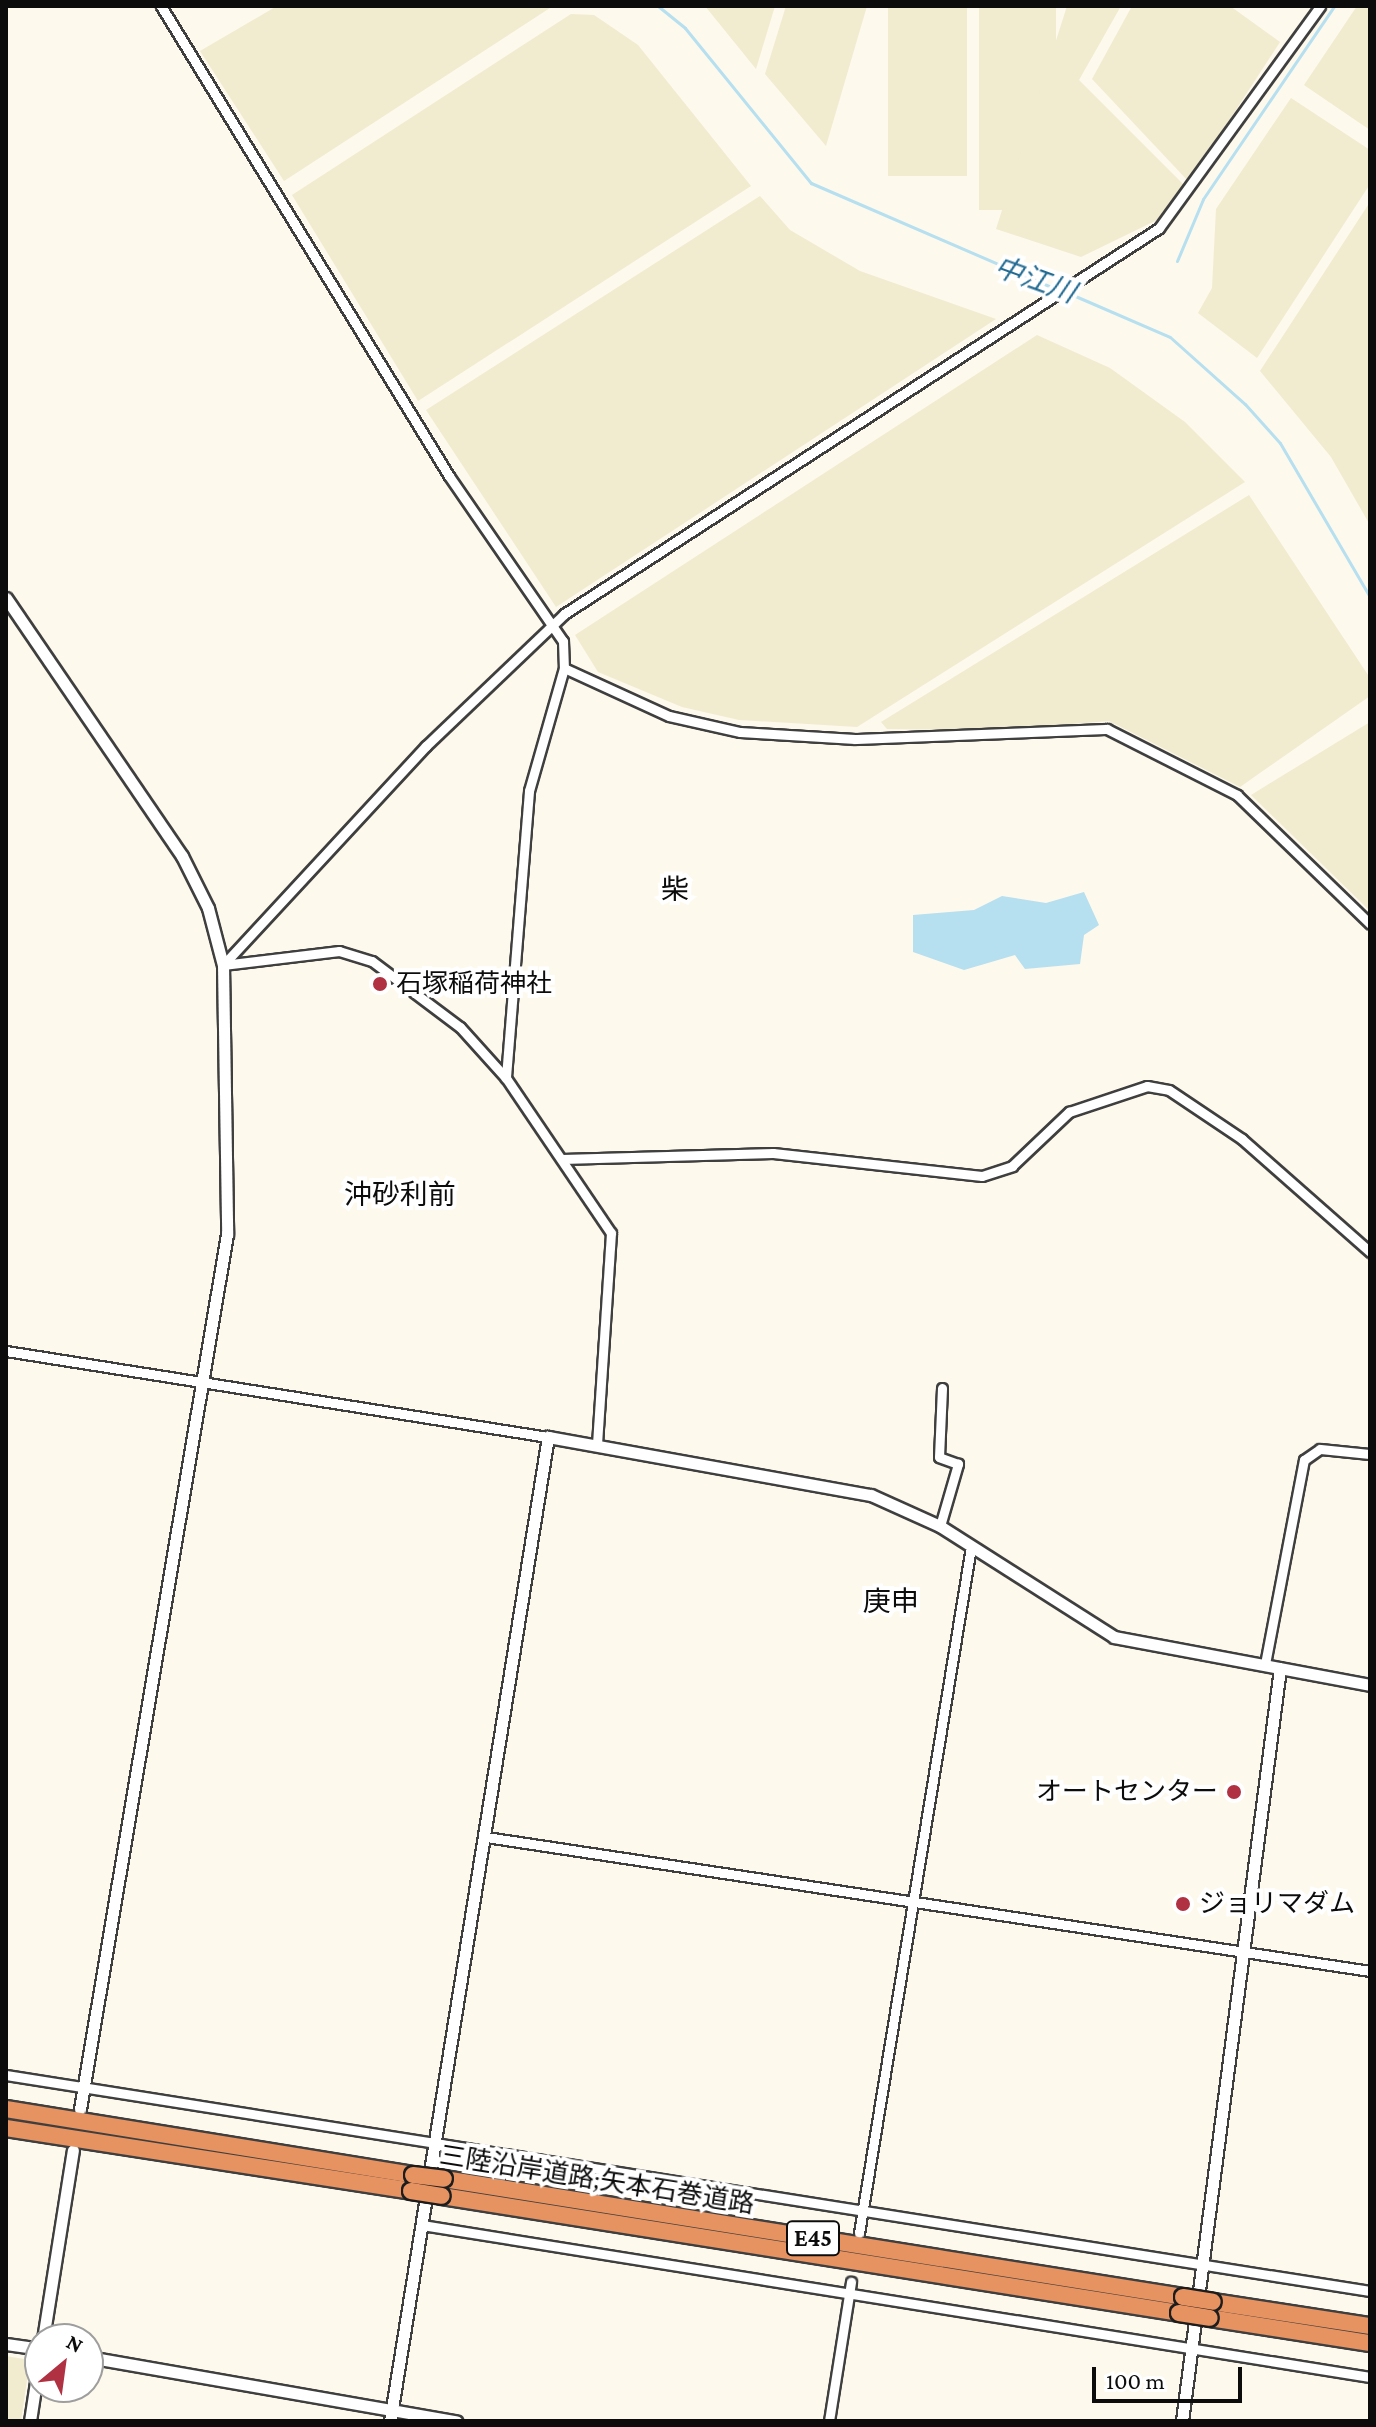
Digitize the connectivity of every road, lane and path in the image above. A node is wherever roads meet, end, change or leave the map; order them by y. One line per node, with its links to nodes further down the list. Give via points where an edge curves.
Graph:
1 (161, 6): 4 (street, via 449,476)
2 (1320, 6): 4 (street, via 1173,212 1082,281)
3 (6, 598): 7 (street, via 182,856 208,908)
4 (553, 624): 5 (street, via 563,641); 7 (street, via 426,746)
5 (564, 668): 6 (street, via 669,716 740,732 855,739 1107,729 1237,795); 8 (street, via 529,791)
6 (1370, 924)
7 (223, 965): 8 (street, via 339,951 372,961 460,1027); 12 (street, via 227,1234)
8 (506, 1078): 9 (street)
9 (562, 1159): 10 (street, via 773,1153 982,1176 1012,1166 1069,1112 1147,1086 1169,1090 1242,1139); 15 (street, via 611,1233)
10 (1370, 1252)
11 (6, 1351): 12 (street)
12 (202, 1381): 14 (street); 27 (street)
13 (942, 1388): 17 (street, via 939,1457 958,1464)
14 (548, 1437): 15 (street); 22 (street)
15 (597, 1444): 17 (street, via 831,1485)
16 (1370, 1454): 19 (street, via 1320,1449 1304,1460)
17 (940, 1526): 18 (street)
18 (971, 1547): 19 (street, via 1114,1637); 23 (street)
19 (1265, 1664): 20 (street)
20 (1280, 1668): 21 (street); 24 (street)
21 (1370, 1685)
22 (486, 1837): 23 (street); 31 (street)
23 (914, 1901): 24 (street); 34 (street)
24 (1241, 1952): 25 (street); 37 (street)
25 (1370, 1971)
26 (6, 2075): 27 (street)
27 (84, 2089): 29 (street); 31 (street)
28 (6, 2109): 33 (highway, 三陸沿岸道路;矢本石巻道路 / E45)
29 (80, 2109)
30 (6, 2128): 33 (highway, 三陸沿岸道路;矢本石巻道路 / E45)
31 (435, 2147): 34 (street); 35 (street)
32 (73, 2150): 41 (street)
33 (412, 2183): 40 (highway, 三陸沿岸道路;矢本石巻道路 / E45, bridge)
34 (862, 2215): 36 (street); 37 (street)
35 (422, 2225): 38 (street); 47 (street)
36 (859, 2233)
37 (1201, 2265): 39 (street); 44 (street)
38 (850, 2287): 44 (street); 49 (street)
39 (1370, 2291)
40 (1211, 2310): 42 (highway, 三陸沿岸道路;矢本石巻道路 / E45); 43 (highway, 三陸沿岸道路;矢本石巻道路 / E45)
41 (46, 2323)
42 (1370, 2326)
43 (1370, 2343)
44 (1191, 2347): 46 (street); 50 (street)
45 (104, 2360): 47 (street)
46 (1370, 2377)
47 (391, 2415): 48 (street)
48 (456, 2421)
49 (829, 2421)
50 (1182, 2421)

